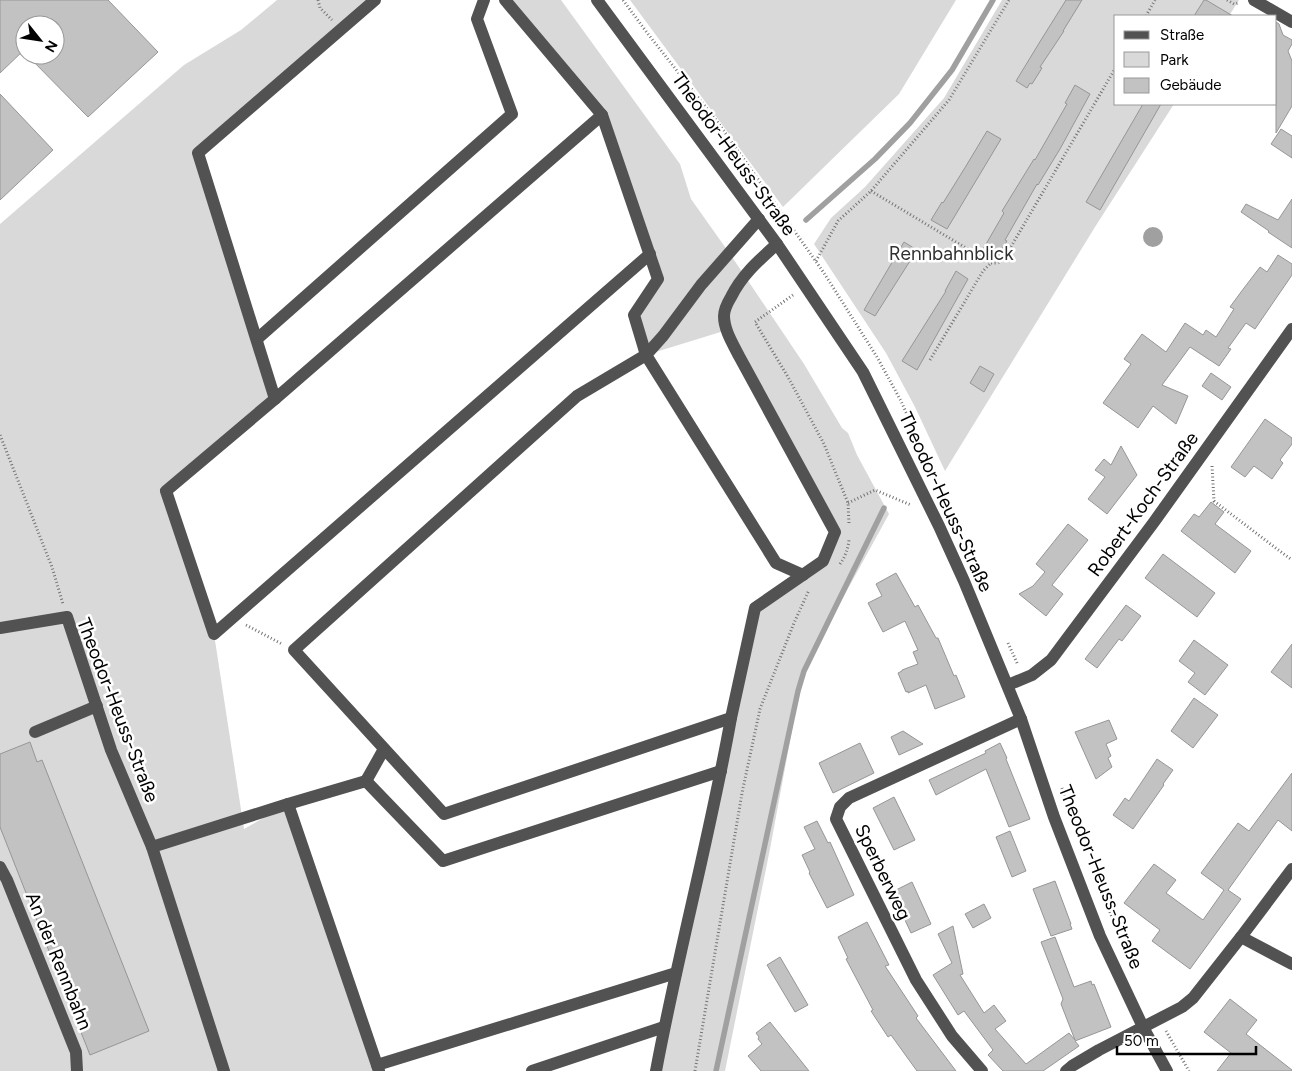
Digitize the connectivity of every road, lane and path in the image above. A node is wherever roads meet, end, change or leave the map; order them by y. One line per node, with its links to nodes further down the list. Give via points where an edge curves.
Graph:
1 (318, 0): 12 (path, via 320,8)
2 (376, 0): 12 (street)
3 (484, 0): 23 (street, via 477,18 512,114)
4 (505, 0): 14 (street)
5 (597, 0): 16 (street, Theodor-Heuss-Straße)
6 (623, 0): 19 (path, via 719,124)
7 (1009, 0): 15 (path, via 949,100)
8 (1155, 0): 10 (path)
9 (1254, 0): 11 (street)
10 (1147, 15)
11 (1292, 22)
12 (341, 30): 23 (street, via 198,152)
13 (1114, 70): 20 (path, via 1005,257 998,263)
14 (602, 114): 18 (street); 26 (street)
15 (870, 191): 19 (path, via 838,221); 20 (path)
16 (759, 219): 17 (street, Theodor-Heuss-Straße); 24 (street)
17 (777, 244): 21 (street, Theodor-Heuss-Straße); 33 (street, via 748,270 737,285 724,315 726,330 739,356 835,532 823,561)
18 (650, 254): 24 (street, via 658,279 634,316); 35 (street)
19 (816, 261): 21 (path, via 824,273)
20 (991, 263): 25 (path, via 983,271)
21 (805, 286): 29 (path, via 755,322 824,444); 30 (street, Theodor-Heuss-Straße, via 863,372)
22 (1292, 329): 28 (street, Robert-Koch-Straße)
23 (257, 338): 26 (street)
24 (646, 355): 33 (street, via 776,564); 37 (street, via 577,396)
25 (930, 360)
26 (275, 399): 35 (street, via 166,491 214,634)
27 (0, 435): 34 (path, via 52,567)
28 (1211, 443): 31 (path, via 1214,501); 38 (street, Robert-Koch-Straße, via 1050,660 1032,675)
29 (848, 503): 30 (path, via 875,490); 32 (path, via 848,547)
30 (934, 515): 38 (street, Theodor-Heuss-Straße)
31 (1292, 560)
32 (837, 567)
33 (808, 579): 40 (street, via 755,608); 65 (path, via 760,709 742,793)
34 (67, 617): 36 (street, Theodor-Heuss-Straße); 39 (street, Theodor-Heuss-Straße)
35 (233, 618): 37 (path)
36 (0, 628)
37 (294, 650): 43 (street)
38 (1008, 685): 41 (street, Theodor-Heuss-Straße)
39 (97, 706): 42 (street); 49 (street, Theodor-Heuss-Straße)
40 (731, 718): 43 (street, via 444,814); 44 (street)
41 (1021, 719): 59 (street, Theodor-Heuss-Straße, via 1054,817 1100,936); 66 (street, Sperberweg, via 849,798 836,818 916,980 952,1036)
42 (35, 732)
43 (384, 749): 46 (street)
44 (721, 771): 46 (street, via 443,860); 56 (street)
45 (1060, 780): 48 (path)
46 (366, 781): 47 (street)
47 (288, 804): 49 (street); 60 (street)
48 (1076, 825)
49 (152, 847): 62 (street, Theodor-Heuss-Straße)
50 (0, 867): 61 (street, An der Rennbahn, via 76,1052)
51 (1292, 869): 53 (street)
52 (1103, 896): 54 (path)
53 (1241, 937): 55 (street); 57 (street, via 1193,998)
54 (1124, 948)
55 (1292, 964)
56 (676, 973): 58 (street); 60 (street)
57 (1159, 1019): 59 (street); 69 (path)
58 (664, 1027): 63 (street); 64 (street)
59 (1143, 1027): 67 (street); 68 (street, Theodor-Heuss-Straße)
60 (378, 1068)
61 (77, 1071)
62 (224, 1071)
63 (532, 1071)
64 (656, 1071)
65 (695, 1071)
66 (982, 1071)
67 (1066, 1071)
68 (1167, 1071)
69 (1189, 1071)

